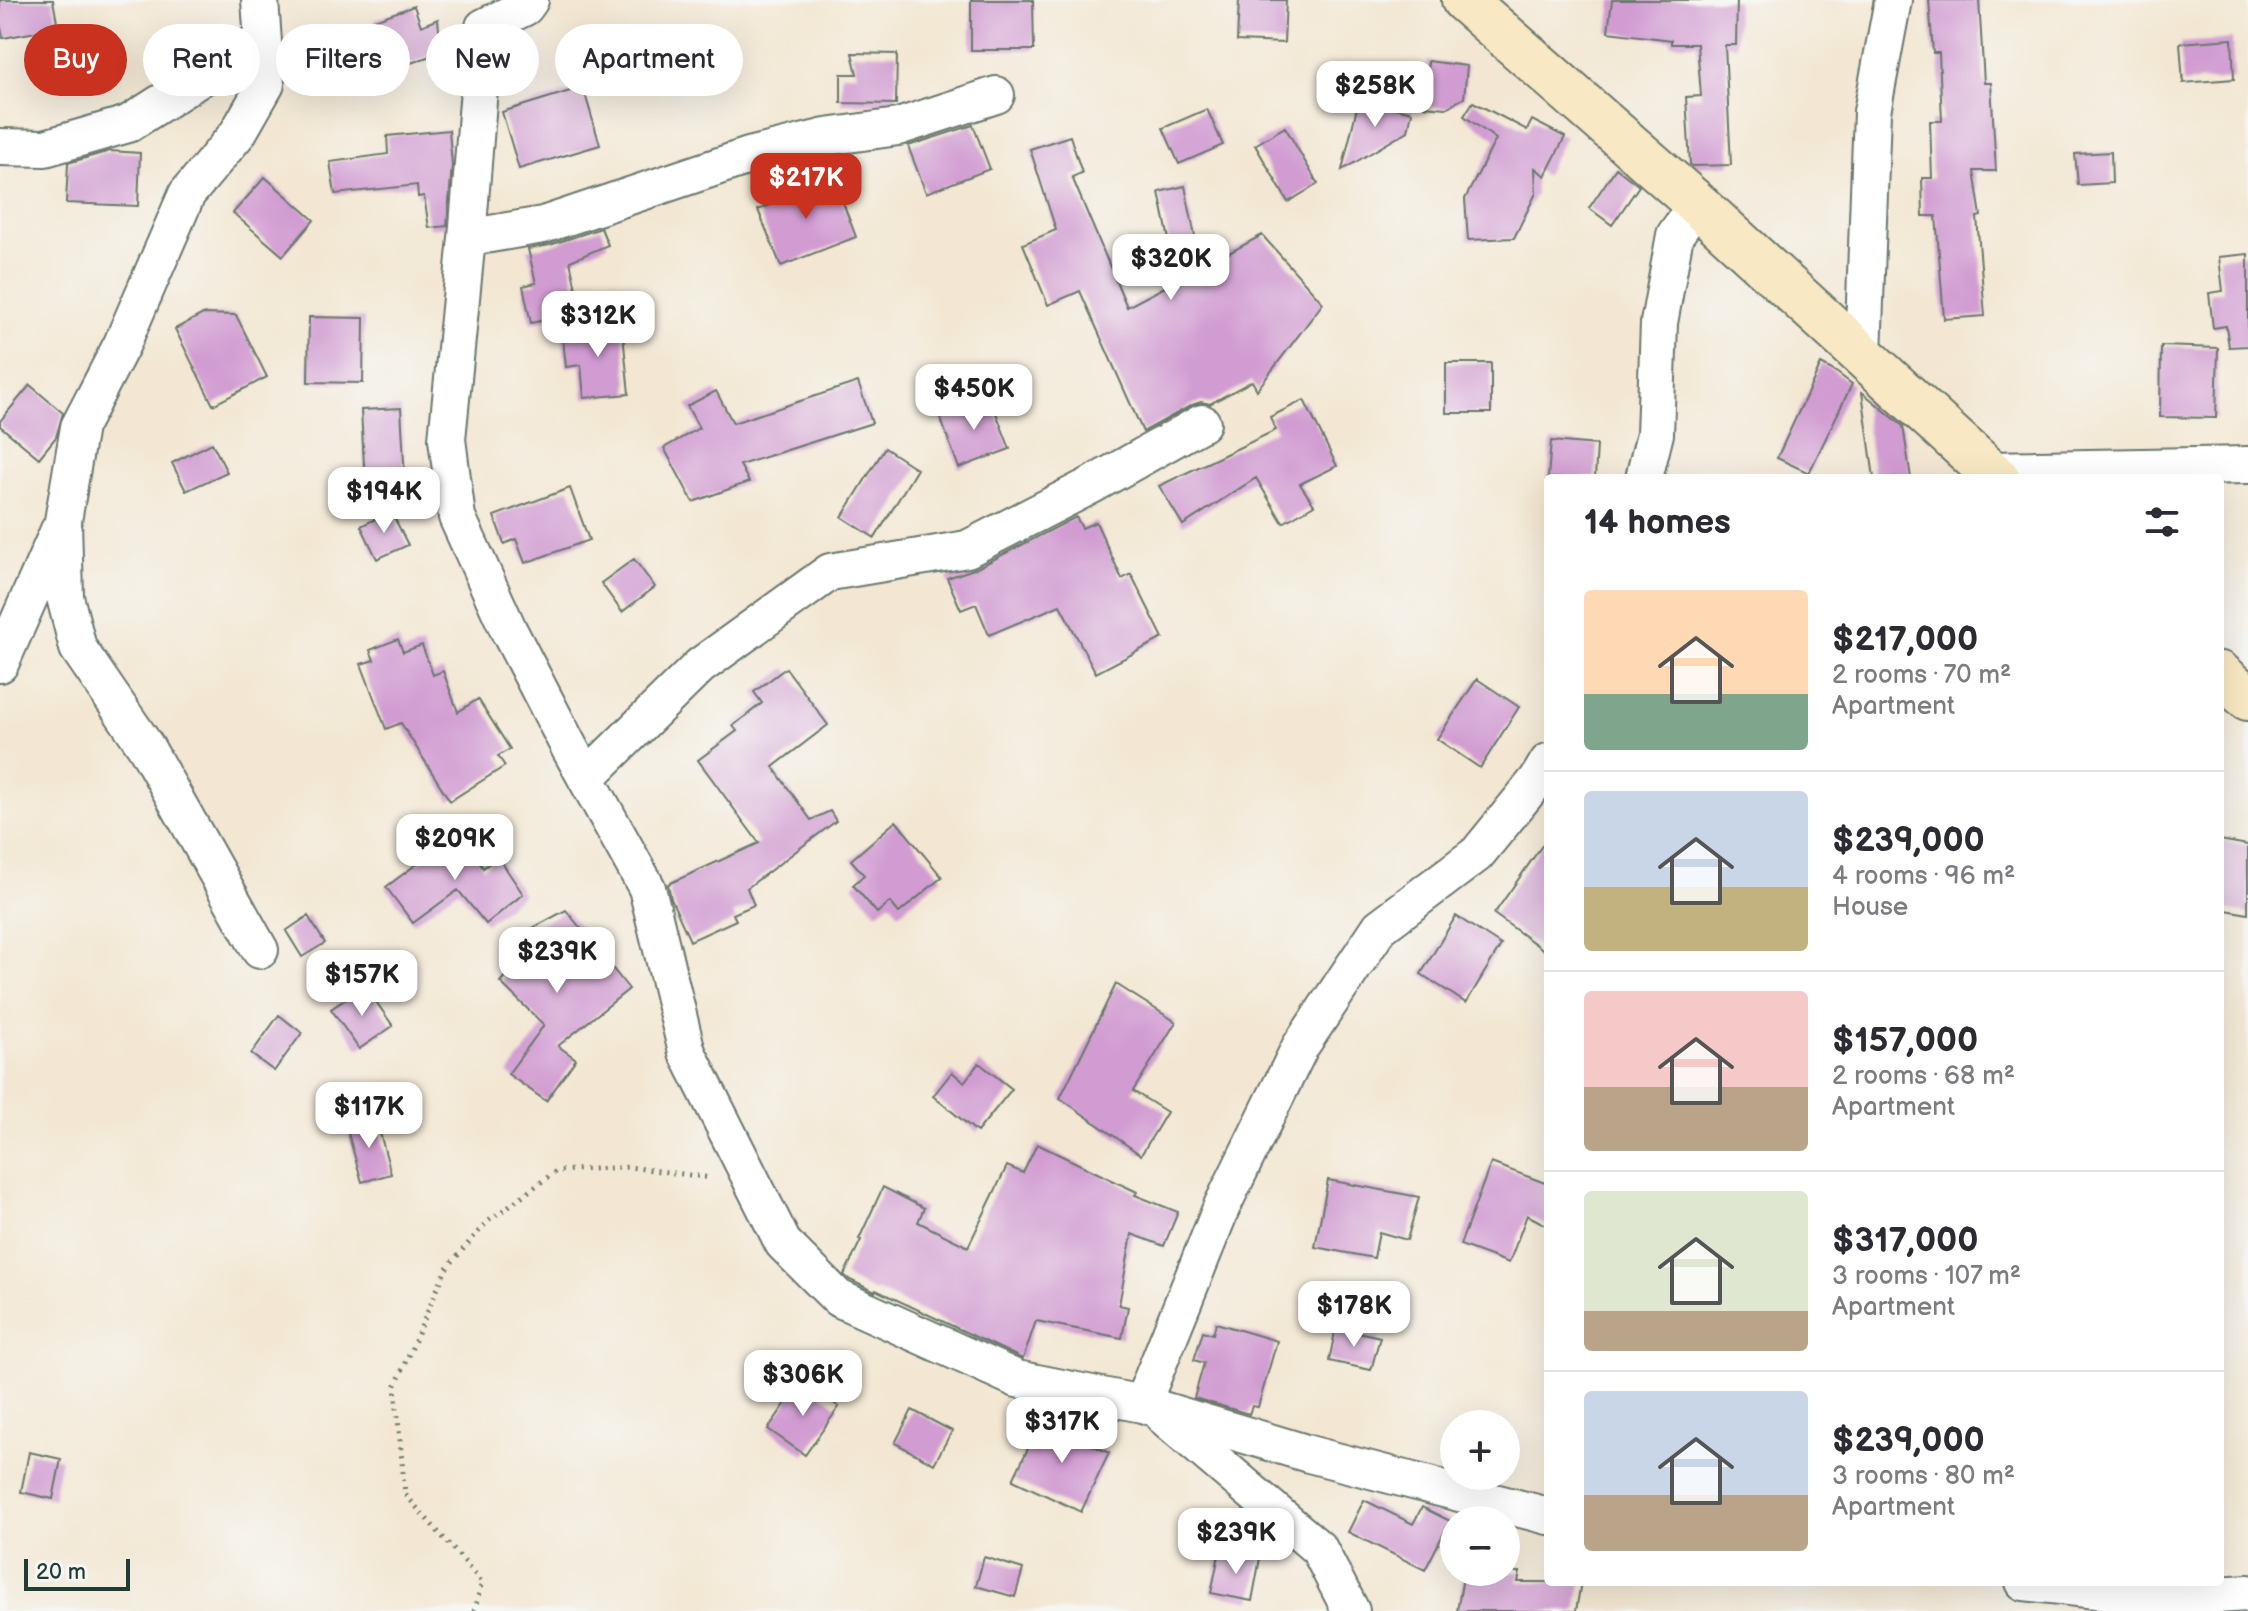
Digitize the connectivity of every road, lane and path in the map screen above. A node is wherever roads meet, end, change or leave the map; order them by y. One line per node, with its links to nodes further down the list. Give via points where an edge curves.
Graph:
1 (260, 0): 5 (street)
2 (530, 0): 9 (street, via 484,27)
3 (1464, 0): 8 (main road)
4 (1893, 0): 10 (street, via 1872,112)
5 (262, 39): 7 (street, via 128,124 45,148); 15 (street, via 266,84 238,133 187,194 122,344 79,427)
6 (996, 95): 9 (street, via 898,127 749,156 543,225)
7 (0, 147)
8 (1697, 204): 10 (main road); 13 (street, via 1675,235 1659,323 1655,434)
9 (467, 238): 20 (street, via 447,439 457,517)
10 (1863, 355): 14 (main road)
11 (1202, 423): 20 (street, via 967,549 830,572 700,666)
12 (2248, 465): 14 (street)
13 (1645, 474)
14 (1993, 474)
15 (63, 521): 16 (street); 21 (street, via 65,597 78,648 146,747)
16 (0, 664)
17 (2224, 677): 18 (main road)
18 (2248, 698)
19 (1544, 769): 23 (street, via 1477,854 1380,927 1300,1047 1222,1206)
20 (586, 778): 22 (street, via 647,888 687,1052)
21 (260, 950)
22 (753, 1185): 23 (street, via 783,1243 838,1298 1017,1379); 27 (path, via 629,1167 556,1171 486,1223 446,1269 395,1387 405,1494 482,1582)
23 (1147, 1406): 24 (street); 28 (street, via 1319,1549)
24 (1544, 1515)
25 (2060, 1586): 26 (street, via 2167,1598)
26 (2248, 1593)
27 (474, 1611)
28 (1351, 1611)

